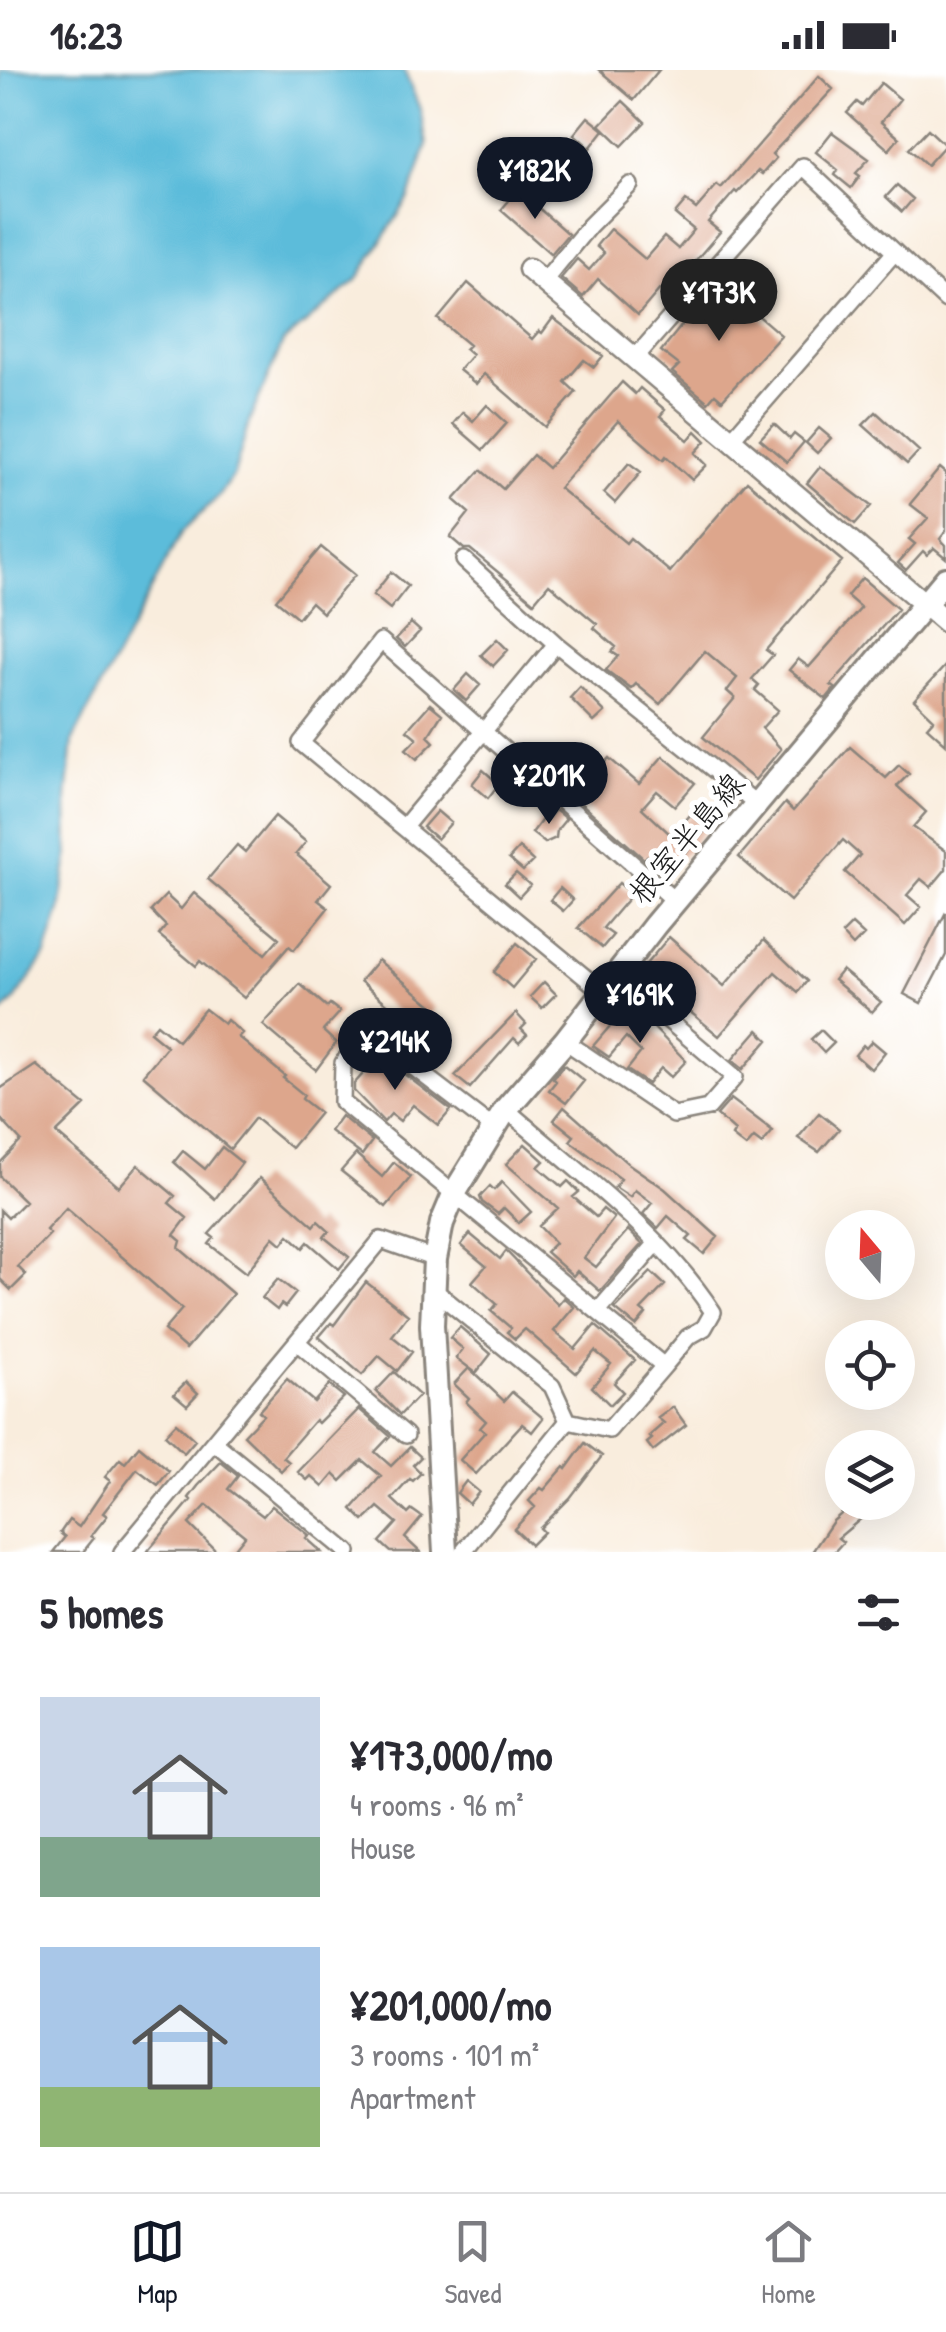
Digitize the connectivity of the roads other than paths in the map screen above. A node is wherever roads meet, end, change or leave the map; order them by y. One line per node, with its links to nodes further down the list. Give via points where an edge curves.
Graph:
1 (630, 184): 3 (street)
2 (895, 252): 4 (street); 5 (street, via 802,166); 6 (street)
3 (536, 275): 5 (street)
4 (946, 300)
5 (635, 358): 6 (street)
6 (731, 440): 9 (street)
7 (464, 560): 11 (street)
8 (946, 579): 9 (main road, 根室半島線)
9 (924, 605): 10 (street); 13 (main road, 根室半島線)
10 (946, 622)
11 (556, 644): 12 (street); 13 (street)
12 (481, 731): 14 (street); 14 (street, via 381,641 301,743); 15 (street)
13 (757, 804): 15 (main road, 根室半島線)
14 (404, 827): 16 (street)
15 (675, 901): 16 (main road, 根室半島線)
16 (609, 984): 17 (main road, 根室半島線); 17 (street, via 735,1077 708,1108 674,1115)
17 (565, 1041): 18 (main road, 根室半島線)
18 (500, 1118): 19 (main road, 根室半島線); 19 (street, via 366,1031 343,1063 342,1102); 20 (street)
19 (455, 1192): 21 (main road, 根室半島線); 23 (street)
20 (657, 1243): 23 (street); 25 (street, via 713,1312)
21 (435, 1259): 22 (main road, 根室半島線); 24 (street, via 381,1240)
22 (434, 1290): 26 (street, via 552,1386); 31 (main road, 根室半島線)
23 (598, 1311): 25 (street)
24 (298, 1343): 27 (street); 28 (street)
25 (664, 1366): 26 (street, via 609,1430)
26 (568, 1421): 32 (street)
27 (406, 1434)
28 (214, 1442): 29 (street); 30 (street)
29 (123, 1552)
30 (348, 1552)
31 (444, 1552)
32 (462, 1552)

